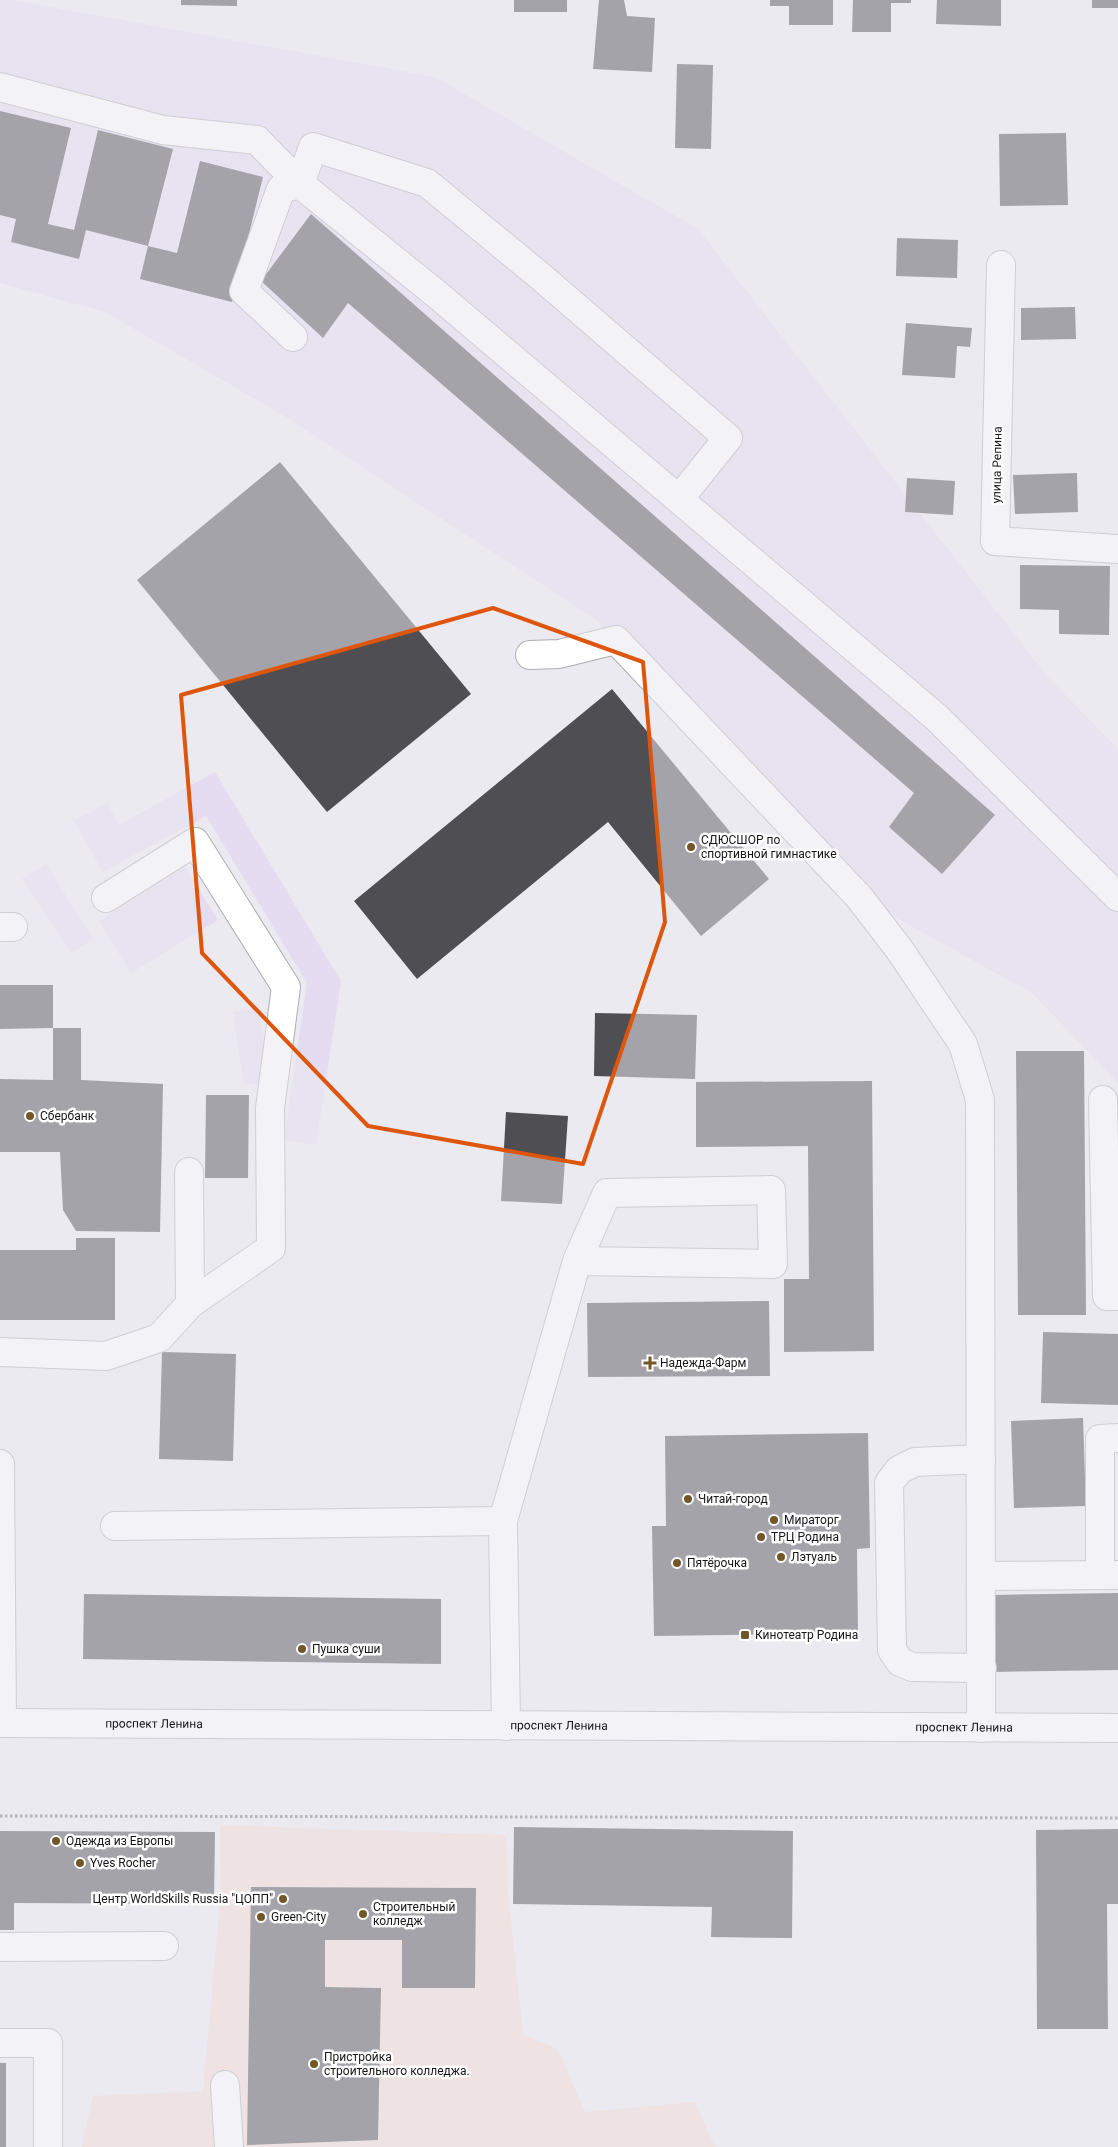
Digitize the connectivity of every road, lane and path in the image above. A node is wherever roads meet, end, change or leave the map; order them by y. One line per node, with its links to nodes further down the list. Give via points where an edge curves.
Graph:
1 (0, 87): 2 (main road, via 163,130 257,140)
2 (300, 184): 4 (main road, via 281,189 244,292); 5 (main road, via 434,292); 5 (main road, via 313,147 427,183 540,276 728,438)
3 (1001, 265): 6 (main road, улица Репина, via 995,541)
4 (293, 336)
5 (679, 499): 8 (main road, via 936,717)
6 (1118, 549)
7 (530, 655): 17 (main road, via 559,654 616,640 859,897 899,949 963,1044 980,1100)
8 (1118, 897)
9 (106, 898): 14 (main road, via 195,842 286,986 270,1108 271,1248)
10 (1103, 1100): 13 (main road, via 1107,1296)
11 (190, 1172): 14 (main road)
12 (577, 1261): 12 (main road, via 773,1264 771,1190 607,1193); 19 (main road)
13 (1118, 1296)
14 (190, 1304): 15 (main road, via 159,1338 106,1356)
15 (0, 1352)
16 (1118, 1438): 21 (main road, via 1100,1439)
17 (980, 1459): 22 (main road); 23 (main road, via 915,1462 899,1470 889,1483 892,1650 900,1662 912,1666)
18 (0, 1464): 24 (main road)
19 (502, 1522): 20 (main road); 25 (main road)
20 (115, 1526)
21 (1109, 1575): 22 (main road)
22 (981, 1576): 23 (main road)
23 (982, 1668): 26 (main road)
24 (1, 1723): 25 (main road, проспект Ленина)
25 (506, 1726): 26 (main road, проспект Ленина)
26 (981, 1728): 27 (main road, проспект Ленина)
27 (1118, 1728)
28 (0, 1816): 29 (path)
29 (1118, 1818)
30 (164, 1946): 31 (main road)
31 (0, 1947)
32 (0, 2043): 34 (main road, via 48,2043)
33 (225, 2085): 35 (main road)
34 (48, 2147)
35 (229, 2147)

